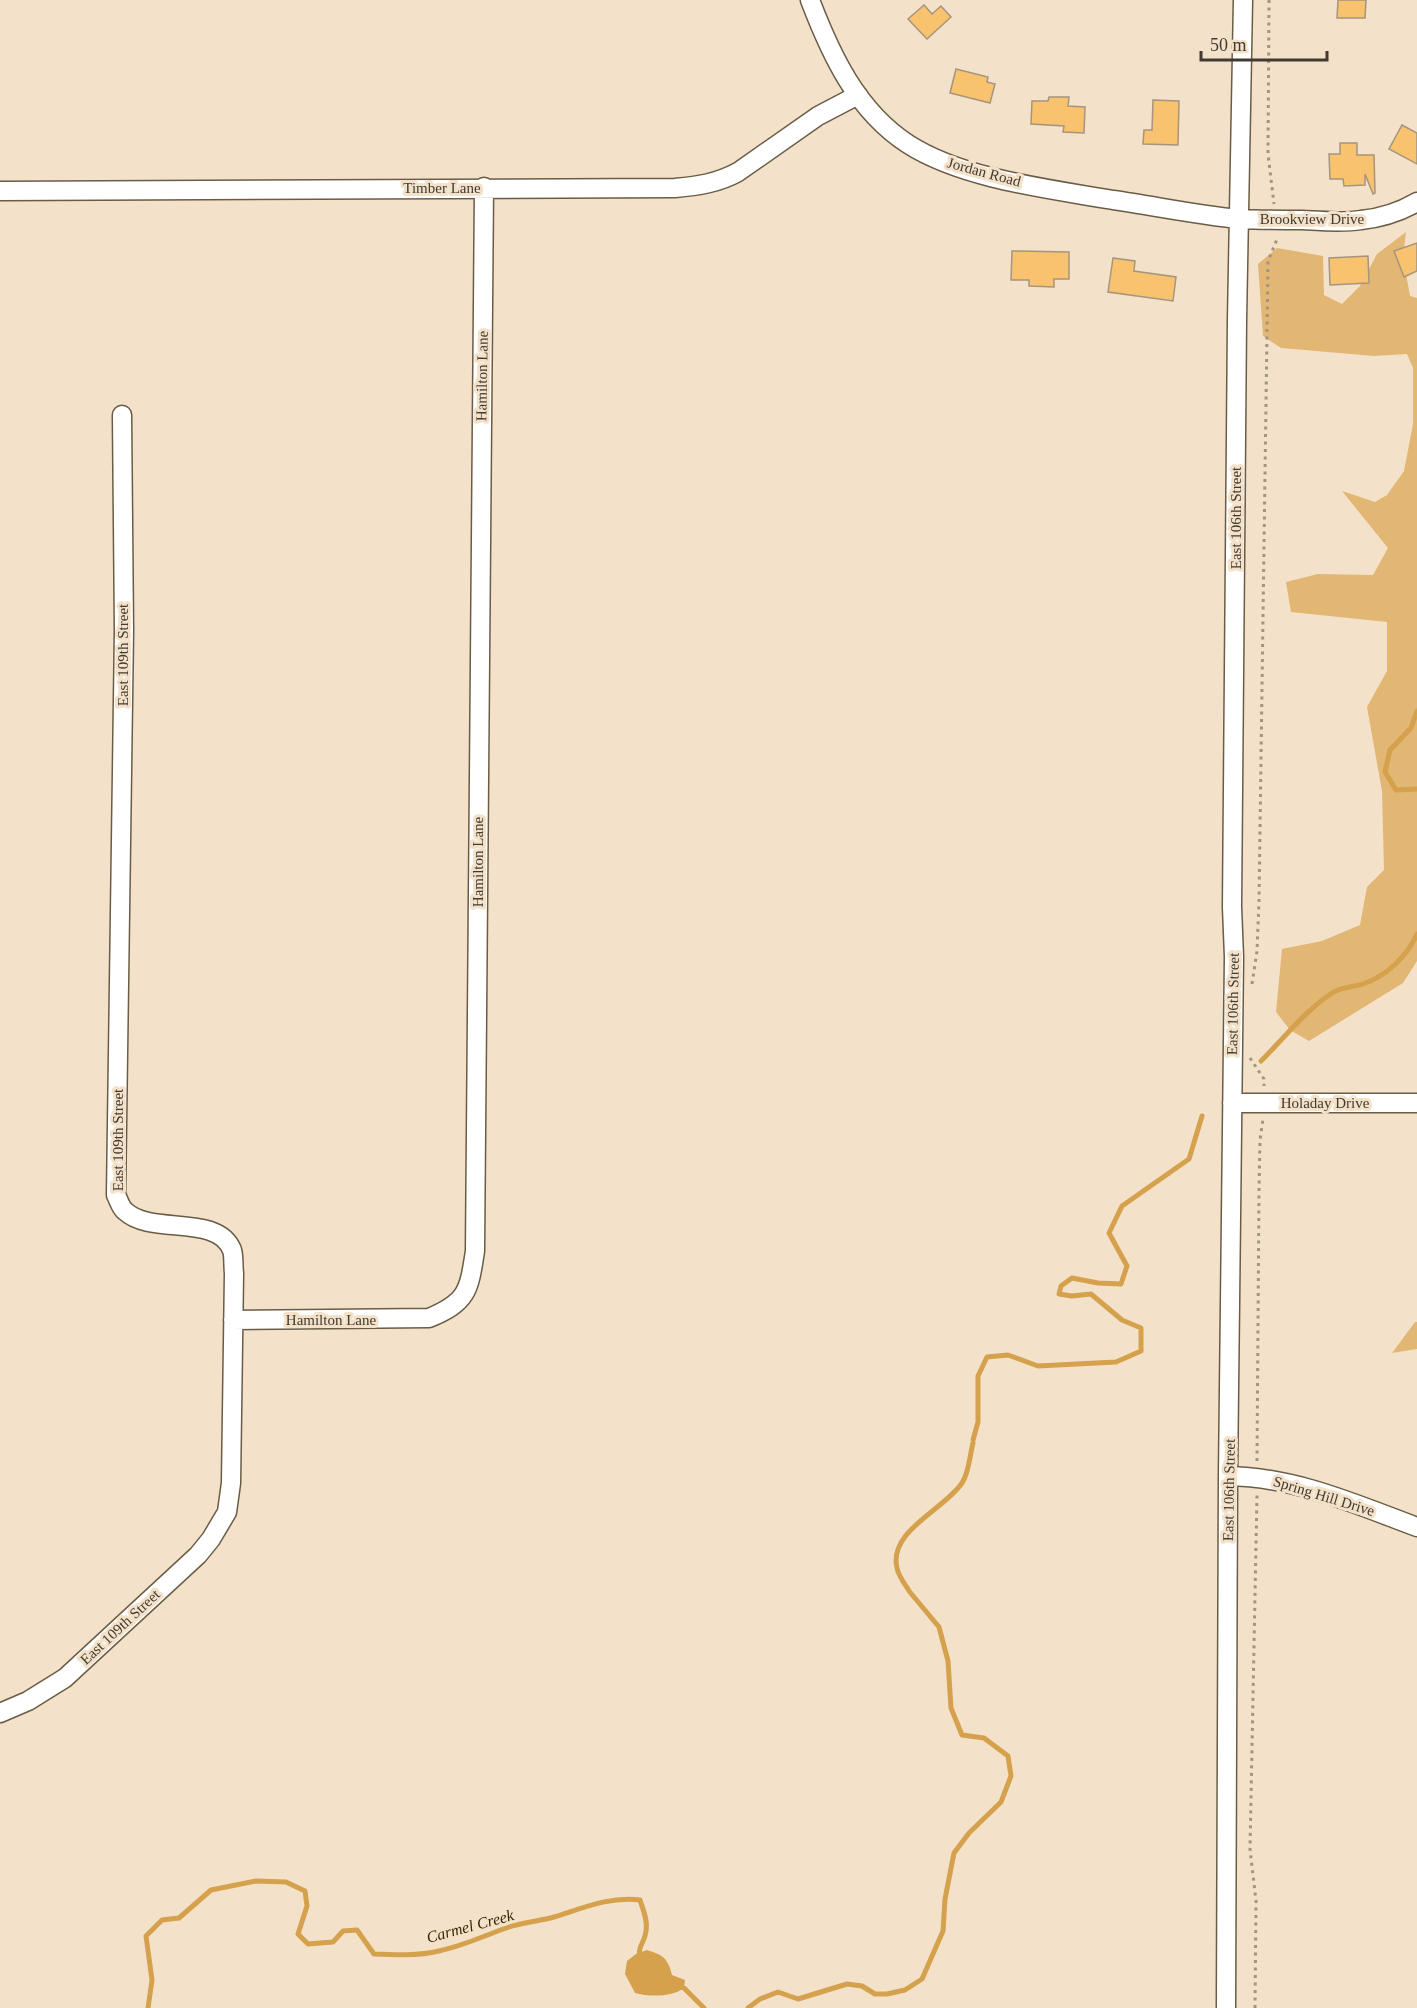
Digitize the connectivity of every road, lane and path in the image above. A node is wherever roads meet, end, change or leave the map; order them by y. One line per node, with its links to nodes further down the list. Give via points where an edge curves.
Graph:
1 (810, 0): 4 (street, Jordan Road, via 835,59)
2 (1243, 0): 8 (street, East 106th Street)
3 (1269, 0): 9 (path, via 1268,154)
4 (858, 95): 5 (street, Timber Lane, via 818,116 738,172 701,186); 8 (street, Jordan Road, via 909,144 959,168 1016,182)
5 (484, 188): 6 (street, Timber Lane); 16 (street, Hamilton Lane, via 475,1251 470,1283 461,1300 429,1318)
6 (0, 191)
7 (1417, 202): 9 (street, Brookview Drive, via 1386,216 1361,220)
8 (1239, 219): 9 (street, Brookview Drive); 13 (street, East 106th Street)
9 (1277, 220): 11 (path, via 1278,237 1267,272 1258,911)
10 (122, 415): 16 (street, East 109th Street, via 124,630 116,1195 123,1209 144,1222 211,1230 226,1242 232,1250)
11 (1251, 993)
12 (1246, 1053): 14 (path, via 1264,1079)
13 (1232, 1103): 14 (street, Holaday Drive); 17 (street, East 106th Street)
14 (1265, 1103): 15 (street, Holaday Drive); 18 (path, via 1258,1190)
15 (1417, 1103)
16 (233, 1320): 20 (street, East 109th Street, via 231,1483 227,1512 211,1539 65,1678)
17 (1228, 1476): 18 (street, Spring Hill Drive); 21 (street, East 106th Street)
18 (1257, 1477): 19 (street, Spring Hill Drive, via 1316,1490); 22 (path, via 1250,1849 1256,1901)
19 (1417, 1527)
20 (0, 1713)
21 (1226, 2008)
22 (1255, 2008)

